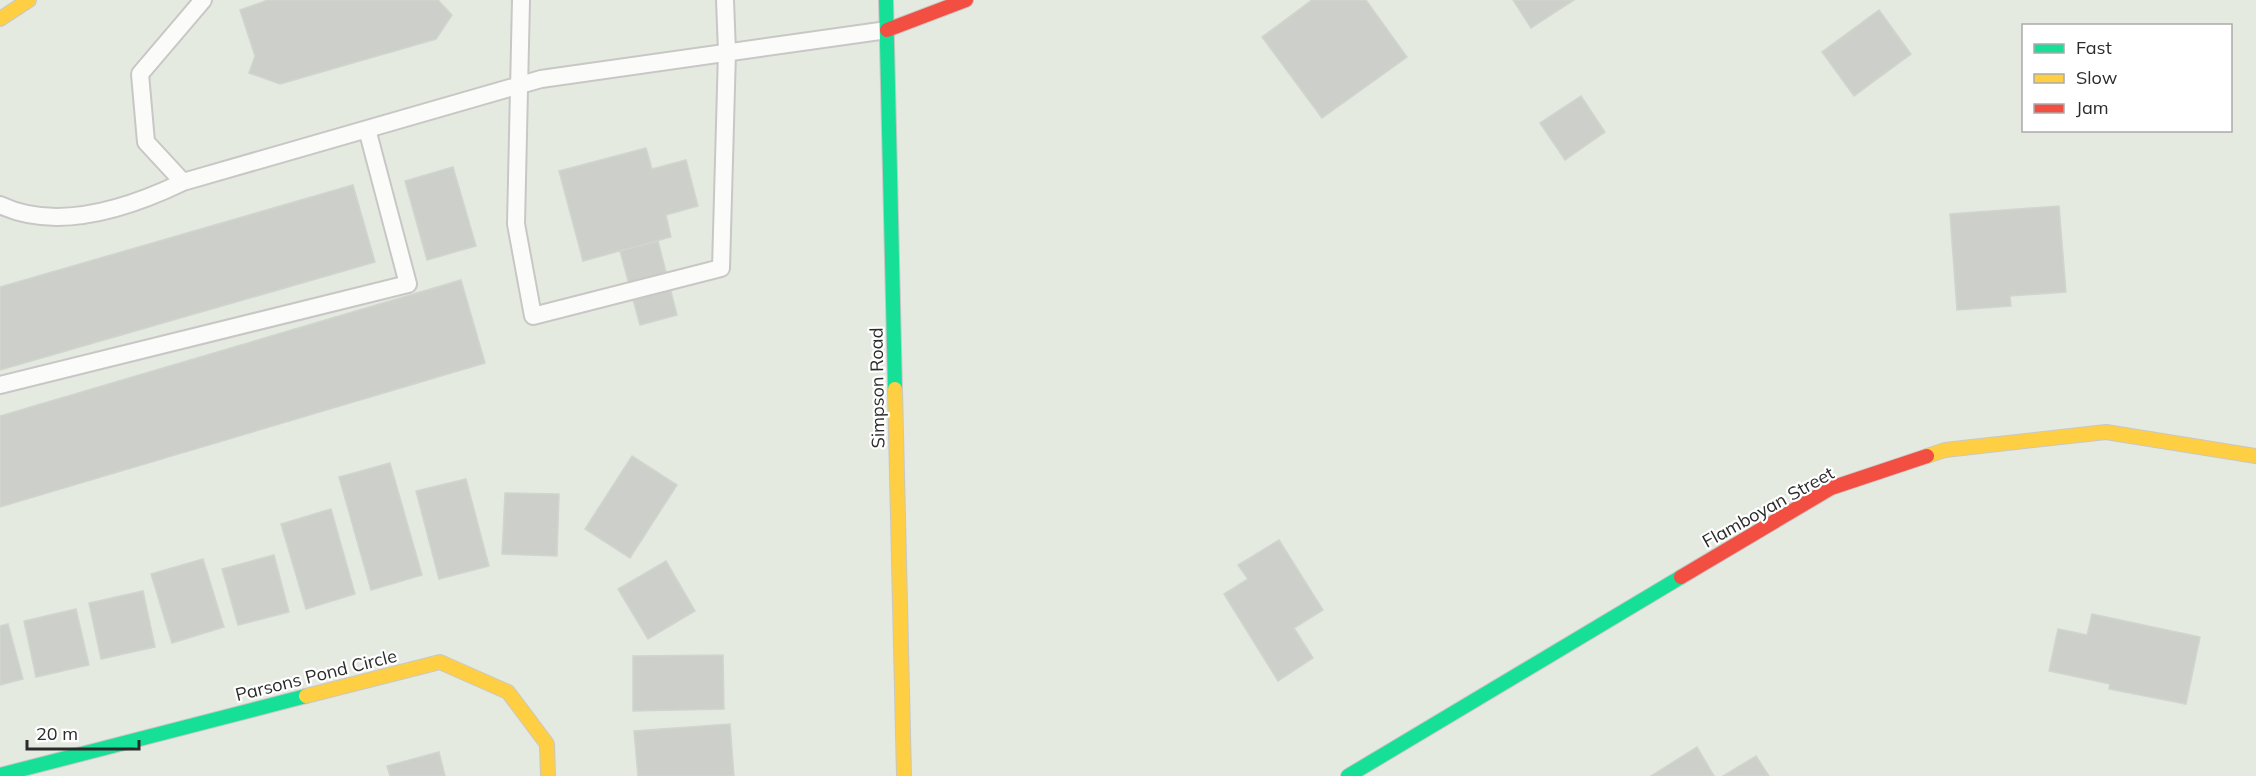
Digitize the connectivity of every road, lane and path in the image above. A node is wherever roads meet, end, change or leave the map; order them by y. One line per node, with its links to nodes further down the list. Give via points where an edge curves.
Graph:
1 (29, 0): 7 (street)
2 (202, 0): 12 (lane, via 140,74 146,142)
3 (521, 0): 10 (lane)
4 (725, 0): 9 (lane)
5 (886, 0): 8 (street, Simpson Road)
6 (966, 0): 8 (street)
7 (0, 19)
8 (887, 30): 9 (lane); 18 (street, Simpson Road)
9 (727, 52): 10 (lane); 10 (lane, via 721,268 533,316 516,224)
10 (520, 85): 11 (lane)
11 (367, 129): 12 (lane); 14 (lane, via 408,284)
12 (183, 182): 13 (lane, via 140,203 52,219)
13 (0, 205)
14 (0, 385)
15 (2256, 456): 19 (street, Flamboyan Street, via 2106,432 1945,450 1831,488)
16 (0, 775): 17 (street, Parsons Pond Circle, via 440,662 508,692 547,744)
17 (548, 776)
18 (904, 776)
19 (1348, 776)

